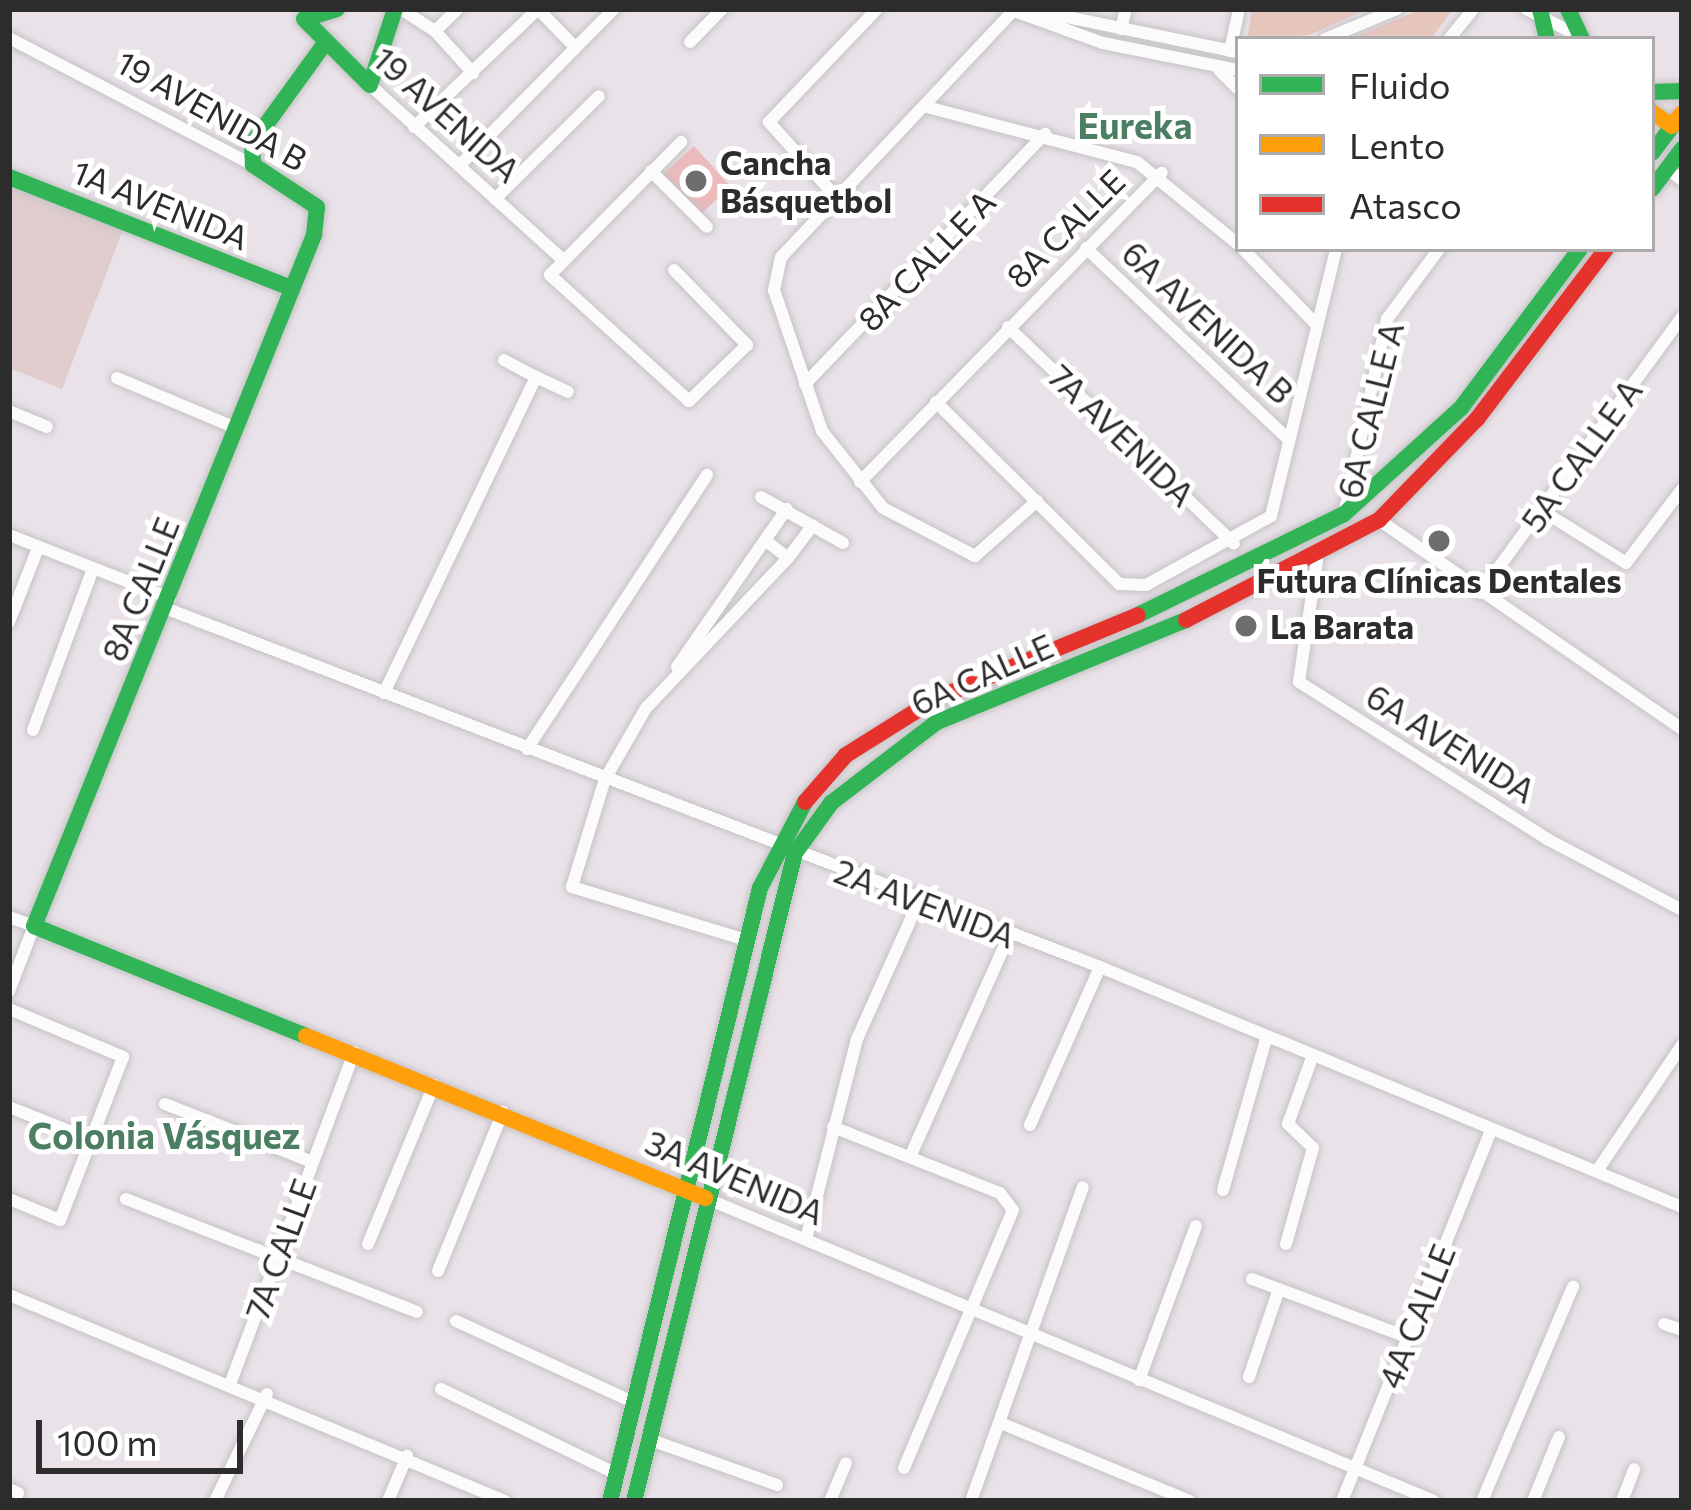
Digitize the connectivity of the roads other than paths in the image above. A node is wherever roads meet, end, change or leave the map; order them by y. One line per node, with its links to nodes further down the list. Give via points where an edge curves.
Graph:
1 (337, 9): 13 (street)
2 (398, 9): 16 (street); 27 (street)
3 (458, 9): 16 (street)
4 (538, 9): 22 (street); 26 (street)
5 (614, 9): 22 (street)
6 (722, 9): 20 (street)
7 (878, 9): 43 (street, via 770,118 770,132)
8 (1126, 9): 15 (street)
9 (1397, 9): 17 (street)
10 (1473, 9): 18 (street)
11 (1018, 10): 15 (street); 24 (street); 30 (street)
12 (1535, 12): 14 (street)
13 (299, 14): 21 (street, 19 AVENIDA)
14 (1573, 26)
15 (1121, 29): 23 (street)
16 (435, 31): 26 (street)
17 (1331, 36)
18 (1451, 36)
19 (9, 38): 37 (street, 19 AVENIDA B)
20 (690, 42)
21 (325, 43): 27 (street, 19 AVENIDA); 37 (street, via 260,127)
22 (575, 47): 38 (street)
23 (1234, 52)
24 (1219, 70): 25 (street); 28 (street)
25 (1235, 70)
26 (473, 73): 32 (street)
27 (370, 85): 32 (street, 19 AVENIDA)
28 (1235, 85)
29 (598, 96): 44 (street)
30 (927, 107): 33 (street); 43 (street)
31 (1679, 121): 35 (street)
32 (415, 127): 38 (street, 19 AVENIDA)
33 (1045, 134): 40 (street); 63 (street, 8A CALLE A)
34 (681, 142): 39 (street)
35 (1655, 149)
36 (1682, 149): 41 (street)
37 (253, 165): 45 (street, 19 AVENIDA B)
38 (459, 166): 44 (street, 19 AVENIDA)
39 (651, 171): 46 (street); 54 (street)
40 (1162, 173): 47 (street); 48 (street, 8A CALLE)
41 (1674, 174)
42 (9, 177): 56 (street, 1A AVENIDA)
43 (836, 197): 63 (street, via 781,257 774,290)
44 (495, 199): 54 (street, 19 AVENIDA)
45 (317, 207): 56 (street, 8A CALLE)
46 (706, 227)
47 (1235, 240)
48 (1086, 248): 59 (street, 8A CALLE); 69 (street, 6A AVENIDA B)
49 (1247, 252): 58 (street)
50 (1335, 252): 58 (street)
51 (1437, 252): 77 (street, 6A CALLE A, via 1387,319)
52 (1578, 252): 77 (street, 6A CALLE, via 1461,408)
53 (1604, 252): 78 (street, 6A CALLE, via 1477,419)
54 (563, 260): 55 (street, via 550,274 688,400 747,345)
55 (674, 270)
56 (291, 288): 68 (street, 8A CALLE)
57 (1682, 317): 76 (street, 5A CALLE A)
58 (1316, 324): 69 (street)
59 (1008, 327): 65 (street, 8A CALLE); 83 (street, 7A AVENIDA)
60 (504, 360): 61 (street)
61 (536, 377): 64 (street); 92 (street)
62 (117, 378): 68 (street)
63 (805, 384): 71 (street, via 822,431)
64 (568, 392)
65 (936, 402): 71 (street, 8A CALLE); 74 (street)
66 (9, 411): 67 (street)
67 (47, 427)
68 (236, 428): 89 (street, 8A CALLE)
69 (1288, 440): 83 (street, via 1271,516)
70 (707, 475): 95 (street)
71 (860, 482): 74 (street, via 916,530 975,556)
72 (1682, 489): 76 (street, via 1620,563)
73 (761, 497): 75 (street)
74 (1036, 500): 83 (street, via 1119,584 1146,585)
75 (787, 509): 79 (street); 81 (street)
76 (1541, 510): 88 (street, 5A CALLE A)
77 (1344, 514): 97 (street, 6A CALLE, via 1250,569 900,718 846,755)
78 (1379, 520): 86 (street, 6A CALLE); 88 (street)
79 (813, 525): 82 (street); 85 (street)
80 (9, 536): 84 (street, 2A AVENIDA)
81 (765, 540): 85 (street); 91 (street)
82 (843, 543)
83 (1234, 544)
84 (38, 548): 87 (street, 2A AVENIDA); 90 (street)
85 (788, 558): 91 (street, via 699,660)
86 (1317, 561): 98 (street, 6A CALLE, via 937,722 831,803); 100 (street, 6A AVENIDA, via 1299,682 1547,839)
87 (93, 569): 89 (street, 2A AVENIDA); 94 (street)
88 (1480, 592): 93 (street)
89 (167, 603): 92 (street, 2A AVENIDA); 102 (street, 8A CALLE)
90 (9, 622)
91 (676, 667): 96 (street)
92 (384, 693): 95 (street, 2A AVENIDA)
93 (1682, 729)
94 (33, 730)
95 (527, 749): 96 (street, 2A AVENIDA)
96 (605, 779): 97 (street, 2A AVENIDA); 104 (street, via 572,887)
97 (776, 846): 98 (street, 2A AVENIDA); 104 (street, 6A CALLE)
98 (795, 853): 99 (street, 2A AVENIDA); 126 (street, 6A CALLE)
99 (919, 901): 103 (street, 2A AVENIDA); 117 (street, via 857,1039)
100 (1682, 910)
101 (9, 917): 102 (street, 3A AVENIDA)
102 (34, 926): 106 (street, 8A CALLE); 110 (street, 3A AVENIDA)
103 (1009, 936): 105 (street, 2A AVENIDA); 120 (street)
104 (746, 940): 124 (street, 6A CALLE)
105 (1100, 967): 108 (street, 2A AVENIDA); 116 (street)
106 (9, 991)
107 (9, 1010): 119 (street, via 123,1057)
108 (1268, 1036): 111 (street, 2A AVENIDA); 125 (street)
109 (1682, 1045): 122 (street)
110 (354, 1052): 112 (street, 3A AVENIDA); 121 (street, 7A CALLE)
111 (1313, 1055): 118 (street, 2A AVENIDA); 133 (street, via 1288,1124 1313,1148)
112 (434, 1084): 115 (street, 3A AVENIDA); 132 (street)
113 (166, 1104): 121 (street)
114 (9, 1107): 119 (street)
115 (503, 1111): 124 (street, 3A AVENIDA); 135 (street)
116 (1030, 1125)
117 (833, 1127): 120 (street); 131 (street)
118 (1490, 1132): 122 (street, 2A AVENIDA); 145 (street, 4A CALLE)
119 (92, 1140): 127 (street, via 60,1220)
120 (910, 1157): 141 (street, via 1009,1201)
121 (312, 1162): 134 (street, 7A CALLE)
122 (1598, 1171): 129 (street, 2A AVENIDA)
123 (1083, 1187): 146 (street)
124 (686, 1188): 126 (street, 3A AVENIDA); 152 (street, 6A CALLE)
125 (1223, 1190)
126 (705, 1198): 131 (street, 3A AVENIDA); 155 (street, 6A CALLE)
127 (9, 1199)
128 (126, 1199): 134 (street)
129 (1682, 1207)
130 (1196, 1226): 149 (street)
131 (806, 1239): 141 (street, 3A AVENIDA)
132 (368, 1244)
133 (1286, 1244)
134 (278, 1256): 140 (street); 148 (street, 7A CALLE)
135 (438, 1270)
136 (1252, 1279): 138 (street)
137 (1573, 1286): 173 (street)
138 (1279, 1289): 145 (street); 147 (street)
139 (9, 1295): 148 (street)
140 (417, 1312)
141 (973, 1312): 146 (street, 3A AVENIDA); 158 (street)
142 (456, 1321): 152 (street)
143 (1664, 1324): 144 (street)
144 (1682, 1330)
145 (1408, 1337): 160 (street, 4A CALLE)
146 (1034, 1341): 149 (street, 3A AVENIDA); 153 (street)
147 (1249, 1377)
148 (232, 1379): 151 (street)
149 (1139, 1380): 160 (street, 3A AVENIDA)
150 (441, 1389): 161 (street)
151 (267, 1394): 156 (street); 163 (street)
152 (635, 1402): 161 (street, 6A CALLE)
153 (1003, 1424): 169 (street); 170 (street)
154 (1559, 1437): 174 (street)
155 (649, 1439): 162 (street); 167 (street, 6A CALLE)
156 (406, 1456): 164 (street); 165 (street)
157 (846, 1462): 168 (street)
158 (904, 1468)
159 (1634, 1469): 175 (street)
160 (1354, 1470): 171 (street, 4A CALLE); 172 (street, 3A AVENIDA)
161 (617, 1474): 166 (street, 6A CALLE)
162 (777, 1485)
163 (215, 1501)
164 (388, 1501)
165 (505, 1501)
166 (610, 1501)
167 (634, 1501)
168 (830, 1501)
169 (971, 1501)
170 (1190, 1501)
171 (1342, 1501)
172 (1434, 1501)
173 (1482, 1501)
174 (1533, 1501)
175 (1622, 1501)

